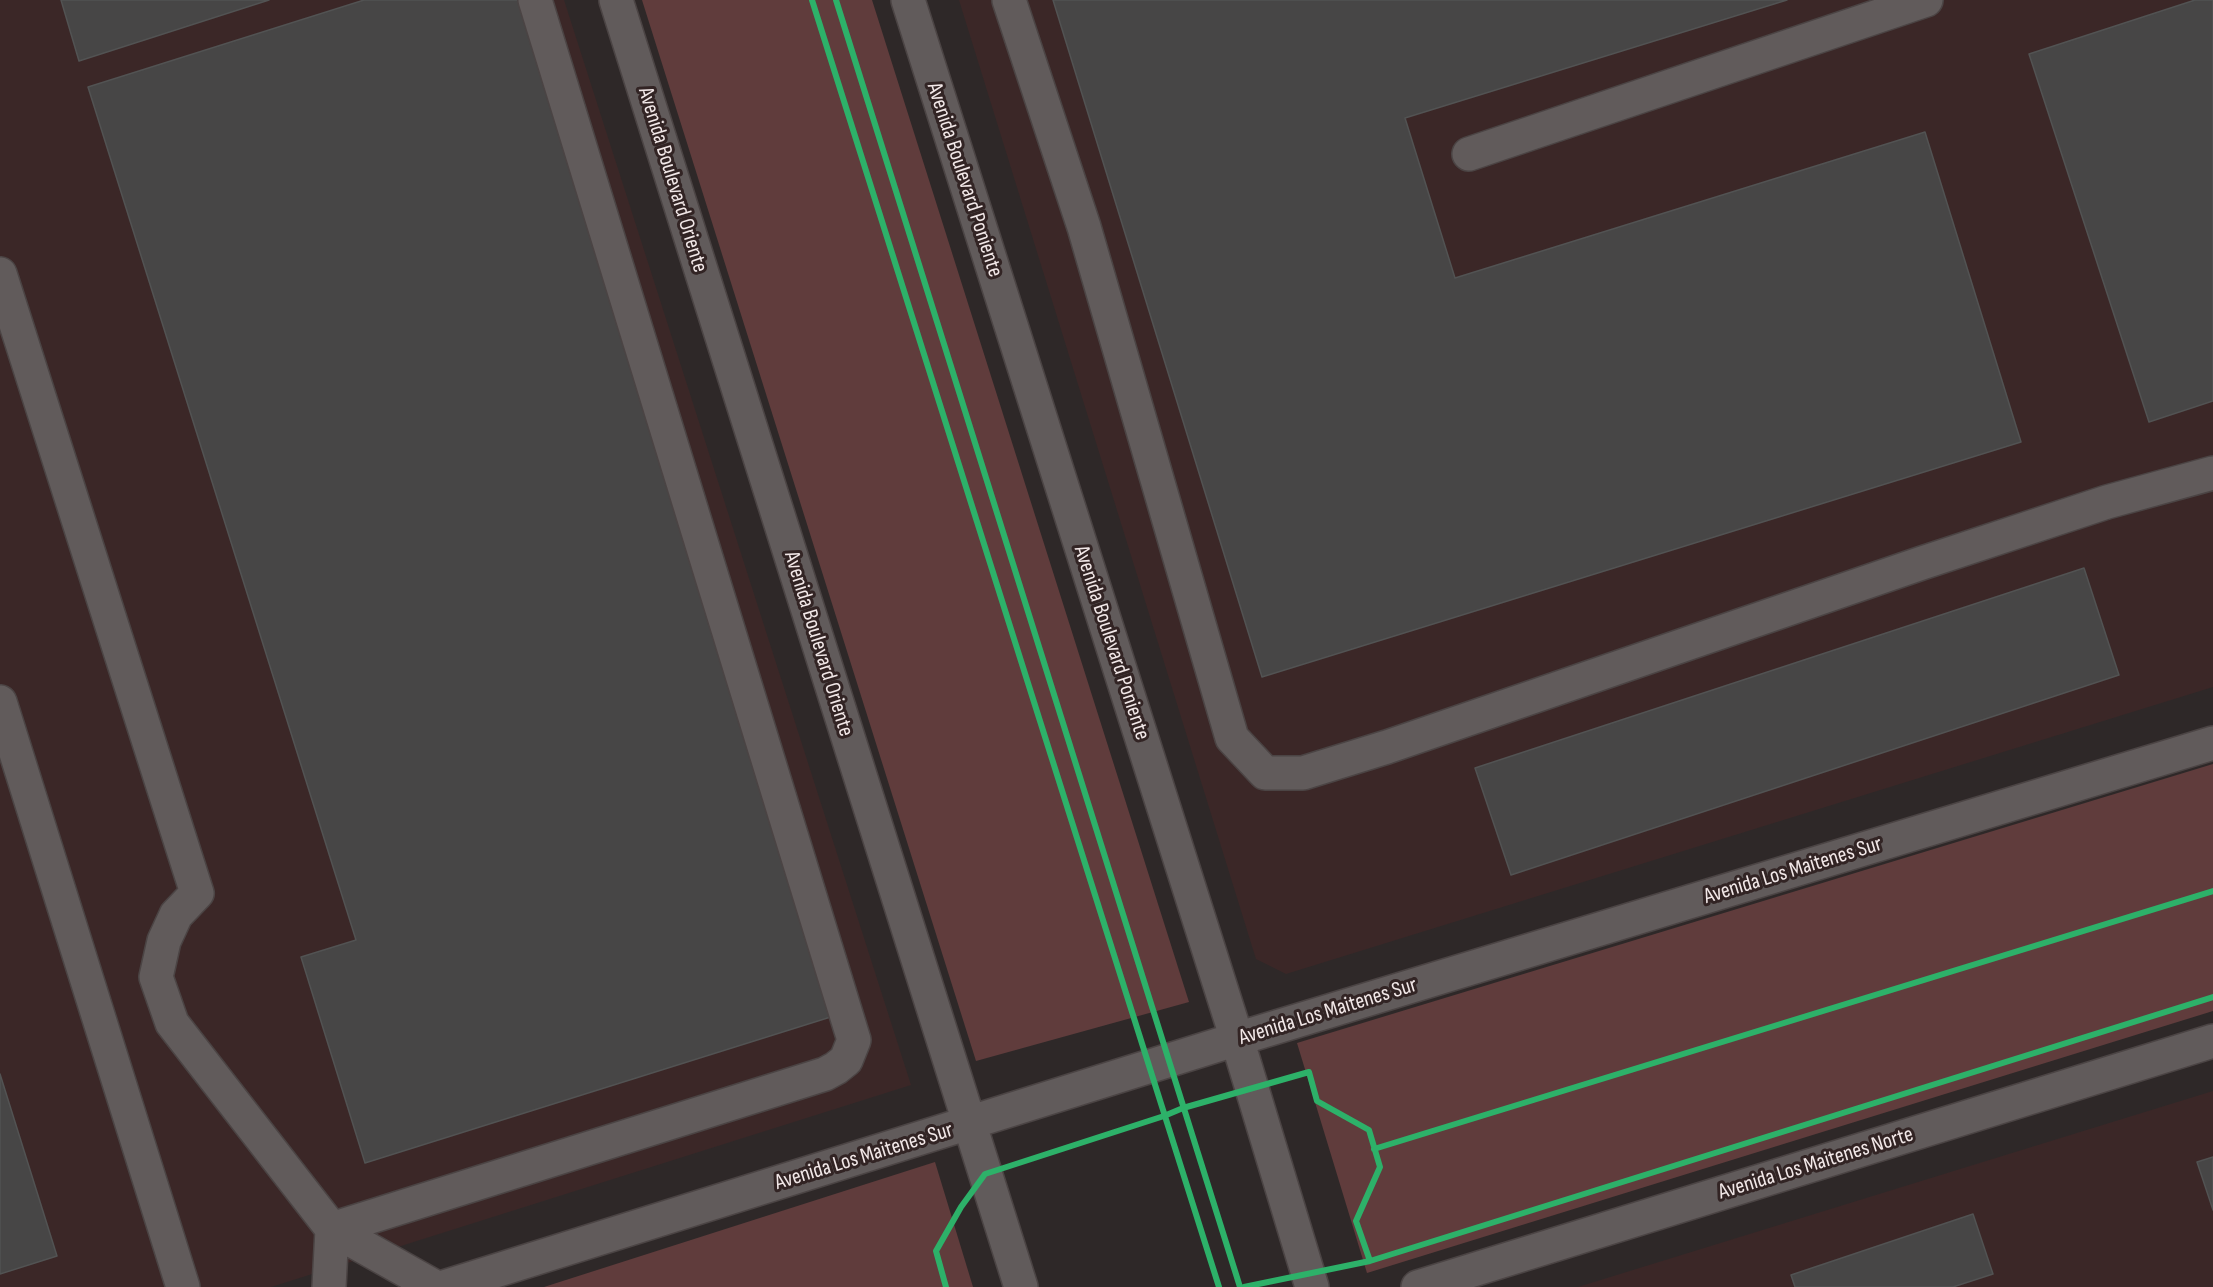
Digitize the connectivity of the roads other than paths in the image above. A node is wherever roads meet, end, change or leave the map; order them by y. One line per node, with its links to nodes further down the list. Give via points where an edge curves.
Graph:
1 (535, 0): 14 (street, via 854,1040 846,1060 825,1074)
2 (616, 0): 13 (street, Avenida Boulevard Oriente)
3 (908, 0): 11 (street, Avenida Boulevard Poniente)
4 (1009, 0): 8 (street, via 1084,227 1232,738 1265,773 1303,773 1387,747 1933,559)
5 (1926, 0): 6 (street)
6 (1469, 154)
7 (0, 274): 14 (street, via 197,893 176,915 164,941 156,977 172,1023)
8 (2213, 472)
9 (0, 702): 15 (street)
10 (2213, 743): 11 (street, Avenida Los Maitenes Sur)
11 (1237, 1040): 13 (street, Avenida Los Maitenes Sur); 20 (street, Avenida Boulevard Poniente)
12 (2213, 1041): 21 (street, Avenida Los Maitenes Norte)
13 (969, 1125): 18 (street, Avenida Los Maitenes Sur); 19 (street, Avenida Boulevard Oriente)
14 (332, 1229): 16 (street); 17 (street)
15 (183, 1287)
16 (329, 1287)
17 (435, 1287)
18 (444, 1287)
19 (1022, 1287)
20 (1312, 1287)
21 (1418, 1287)

